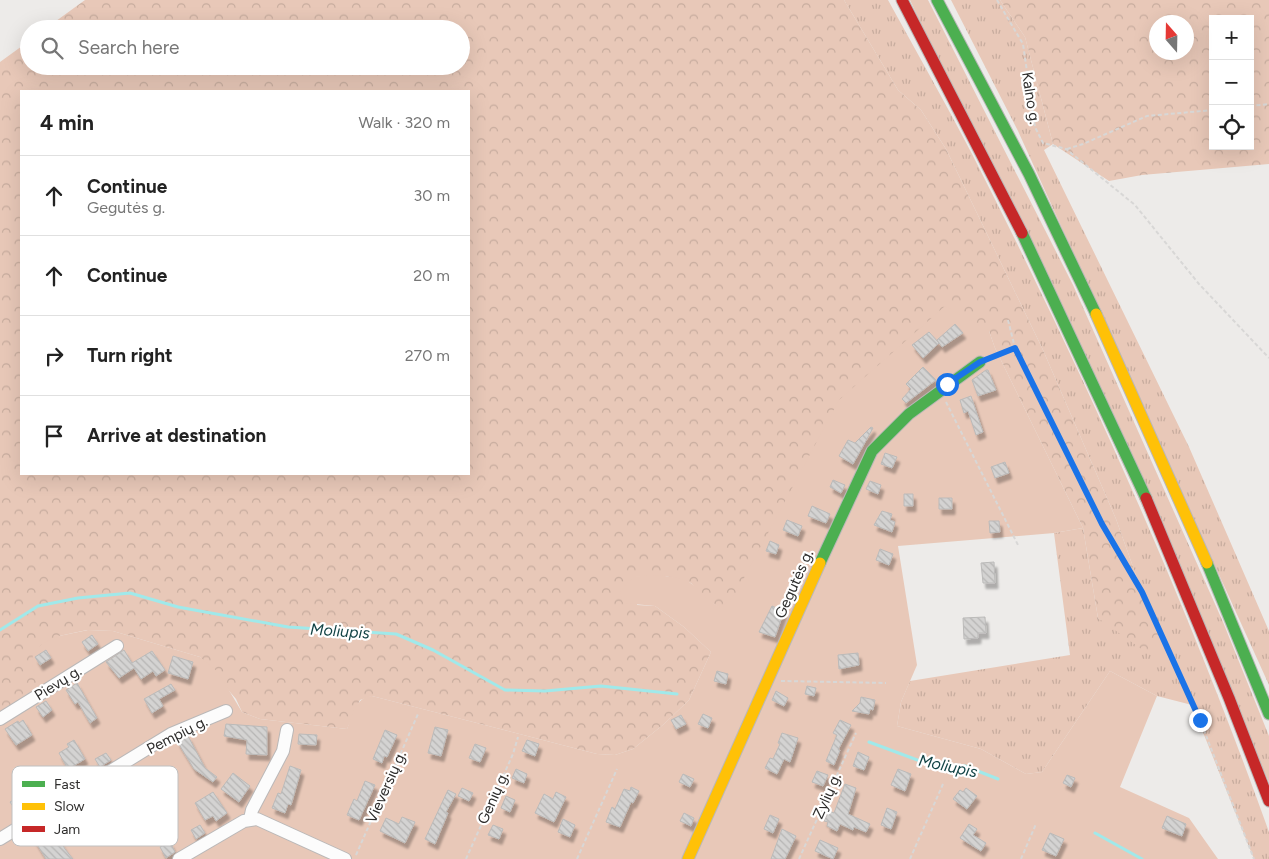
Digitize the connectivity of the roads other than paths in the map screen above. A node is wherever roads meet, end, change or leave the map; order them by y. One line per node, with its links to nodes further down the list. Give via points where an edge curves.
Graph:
1 (902, 0): 10 (main road, via 1008,202 1091,375 1204,634)
2 (937, 0): 6 (main road, via 1070,257 1116,355 1195,531)
3 (980, 362): 16 (main road, Gegutės g., via 891,429 872,452)
4 (117, 646): 7 (street, Pievų g.)
5 (226, 711): 9 (street, Pempių g., via 171,734)
6 (1269, 714)
7 (0, 719)
8 (287, 730): 11 (street, via 283,751)
9 (119, 766)
10 (1269, 801)
11 (250, 819): 14 (street); 15 (street, via 272,824)
12 (12, 832): 13 (street, Pempių g.)
13 (0, 839)
14 (179, 859)
15 (345, 859)
16 (688, 859)

